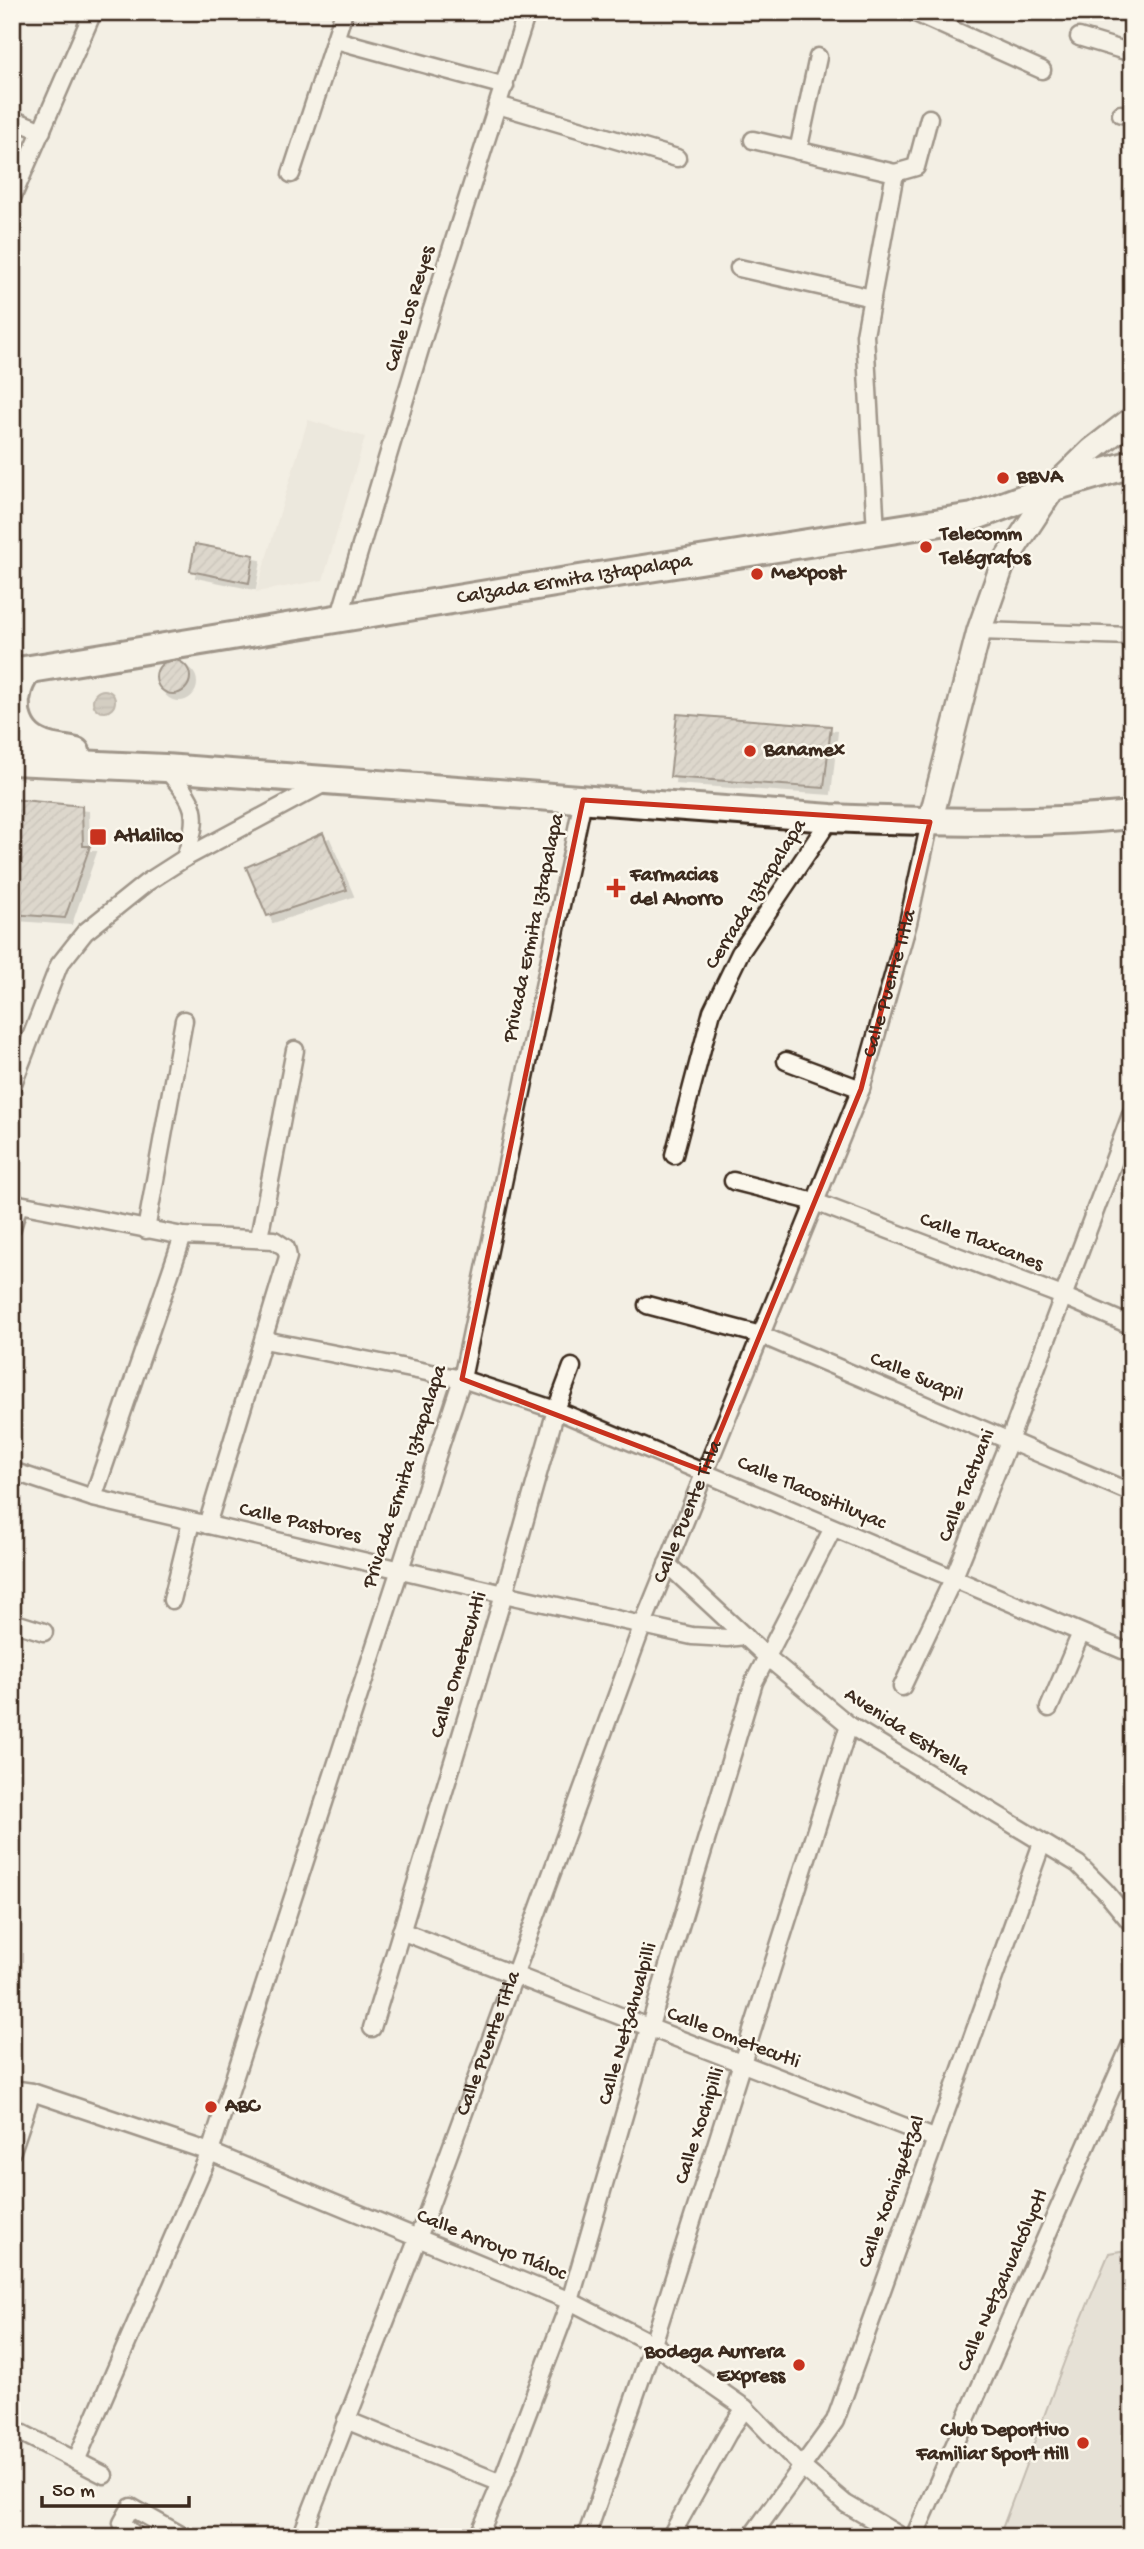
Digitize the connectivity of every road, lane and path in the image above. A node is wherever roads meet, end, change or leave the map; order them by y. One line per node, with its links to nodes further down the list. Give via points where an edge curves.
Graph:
1 (93, 12): 14 (street)
2 (344, 12): 6 (street)
3 (527, 12): 10 (street, Calle Los Reyes)
4 (913, 12): 9 (street)
5 (1079, 37): 7 (street)
6 (336, 40): 10 (street); 19 (street)
7 (1132, 53)
8 (818, 57): 16 (street)
9 (1042, 70)
10 (505, 86): 11 (street, Calle Los Reyes)
11 (498, 105): 17 (street); 27 (street, Calle Los Reyes)
12 (929, 118): 18 (street, via 916,167)
13 (12, 119): 14 (street)
14 (42, 131): 20 (street)
15 (753, 141): 16 (street)
16 (798, 151): 18 (street)
17 (677, 158)
18 (895, 173): 22 (street)
19 (291, 174)
20 (12, 198)
21 (739, 268): 22 (street)
22 (872, 298): 26 (street, via 865,335)
23 (1132, 419): 25 (street, Calle Puente Titla)
24 (1132, 464): 25 (main road, Calzada Ermita Iztapalapa)
25 (1054, 487): 26 (main road, Calzada Ermita Iztapalapa, via 973,517); 28 (street, Calle Puente Titla, via 1002,566)
26 (876, 532): 27 (main road, Calzada Ermita Iztapalapa)
27 (339, 619): 30 (main road, Calzada Ermita Iztapalapa)
28 (979, 631): 29 (street); 38 (street, Calle Puente Titla)
29 (1132, 636)
30 (21, 671): 32 (main road, via 15,705 26,733 43,745)
31 (12, 761): 32 (main road)
32 (110, 764): 33 (main road)
33 (165, 768): 34 (main road); 39 (street, via 193,806 193,834)
34 (329, 781): 35 (main road); 39 (street)
35 (583, 800): 37 (main road); 60 (street, Privada Ermita Iztapalapa)
36 (1132, 815): 38 (main road)
37 (831, 818): 38 (main road); 46 (street, Cerrada Iztapalapa, via 740,953 712,1011)
38 (930, 822): 44 (street, Calle Puente Titla, via 908,923)
39 (185, 858): 43 (street, via 85,932 59,965)
40 (184, 1020): 51 (street)
41 (295, 1051): 53 (street)
42 (786, 1062): 44 (street)
43 (12, 1086)
44 (861, 1088): 49 (street, Calle Puente Titla)
45 (1132, 1112): 54 (street, Calle Tactuani)
46 (674, 1156)
47 (733, 1181): 49 (street, Calle Tlaxcanes)
48 (16, 1201): 50 (street); 51 (street)
49 (815, 1202): 54 (street, Calle Tlaxcanes); 57 (street, Calle Puente Titla)
50 (12, 1228)
51 (146, 1230): 52 (street)
52 (183, 1236): 53 (street); 66 (street)
53 (259, 1238): 58 (street, via 286,1248 288,1258)
54 (1065, 1297): 56 (street, Calle Tlaxcanes); 62 (street, Calle Tactuani)
55 (647, 1305): 57 (street, Calle Suapil)
56 (1132, 1326)
57 (761, 1335): 62 (street, Calle Suapil); 64 (street, Calle Puente Titla)
58 (264, 1340): 60 (street, Calle Tlacositiluyac); 67 (street)
59 (572, 1367): 61 (street, Calle Ometecuhtli)
60 (462, 1379): 61 (street, Calle Tlacositiluyac); 70 (street, Privada Ermita Iztapalapa)
61 (556, 1410): 64 (street, Calle Tlacositiluyac); 72 (street, Calle Ometecuhtli)
62 (1009, 1441): 65 (street, Calle Suapil); 71 (street, Calle Tactuani)
63 (12, 1471): 66 (street, Calle Pastores)
64 (704, 1471): 68 (street, Calle Tlacositiluyac); 69 (street, Calle Puente Titla)
65 (1132, 1493)
66 (93, 1498): 67 (street, Calle Pastores)
67 (199, 1523): 70 (street, Calle Pastores); 73 (street)
68 (832, 1528): 71 (street, Calle Tlacositiluyac); 80 (street, Calle Netzahualpilli)
69 (667, 1564): 75 (street, Calle Puente Titla); 78 (street, Avenida Estrella)
70 (399, 1568): 72 (street, Calle Pastores); 96 (street, Privada Ermita Iztapalapa)
71 (954, 1577): 77 (street, Calle Tlacositiluyac); 81 (street, Calle Tactuani)
72 (504, 1594): 75 (street, Calle Pastores); 86 (street, Calle Ometecuhtli)
73 (172, 1600)
74 (12, 1622): 76 (street)
75 (643, 1624): 78 (street, Calle Pastores, via 692,1636); 87 (street, Calle Puente Titla)
76 (44, 1632)
77 (1081, 1633): 79 (street, Calle Tlacositiluyac); 82 (street)
78 (745, 1636): 80 (street, Avenida Estrella)
79 (1132, 1654)
80 (767, 1657): 83 (street, Avenida Estrella); 89 (street, Calle Netzahualpilli, via 754,1682)
81 (902, 1687)
82 (1049, 1708)
83 (849, 1725): 84 (street, Avenida Estrella); 91 (street, Calle Xochipilli)
84 (1041, 1843): 85 (street, Avenida Estrella, via 1078,1864); 94 (street, Calle Xochiquétzal)
85 (1132, 1924)
86 (401, 1931): 87 (street, Calle Ometecutli); 88 (street, Calle Ometecuhtli)
87 (514, 1975): 89 (street, Calle Ometecutli); 97 (street, Calle Puente Titla)
88 (372, 2028)
89 (649, 2029): 91 (street, Calle Ometecutli); 98 (street, Calle Netzahualpilli)
90 (1132, 2042): 115 (street, Calle Netzahualcólyotl)
91 (743, 2064): 94 (street, Calle Ometecutli); 99 (street, Calle Xochipilli)
92 (12, 2089): 93 (street, Calle Arroyo Tláloc)
93 (32, 2091): 95 (street); 96 (street, Calle Arroyo Tláloc)
94 (934, 2138): 104 (street, Calle Xochiquétzal, via 835,2421)
95 (12, 2151)
96 (210, 2152): 97 (street, Calle Arroyo Tláloc); 103 (street, Privada Ermita Iztapalapa)
97 (418, 2238): 98 (street, Calle Arroyo Tláloc); 101 (street, Calle Puente Titla)
98 (570, 2301): 99 (street, Calle Arroyo Tláloc); 106 (street, Calle Netzahualpilli)
99 (653, 2344): 100 (street, Calle Arroyo Tláloc); 112 (street, Calle Xochipilli)
100 (745, 2408): 104 (street, Calle Arroyo Tláloc); 107 (street)
101 (346, 2420): 106 (street); 110 (street, Calle Puente Titla)
102 (12, 2428): 103 (street)
103 (76, 2461): 105 (street)
104 (802, 2467): 113 (street, Calle Xochiquétzal); 114 (street, Calle Arroyo Tláloc, via 846,2504)
105 (104, 2475)
106 (501, 2483): 111 (street, Calle Netzahualpilli)
107 (673, 2532)
108 (137, 2537): 109 (street, via 122,2523 131,2507)
109 (184, 2537)
110 (301, 2537)
111 (478, 2537)
112 (586, 2537)
113 (751, 2537)
114 (902, 2537)
115 (914, 2537)

